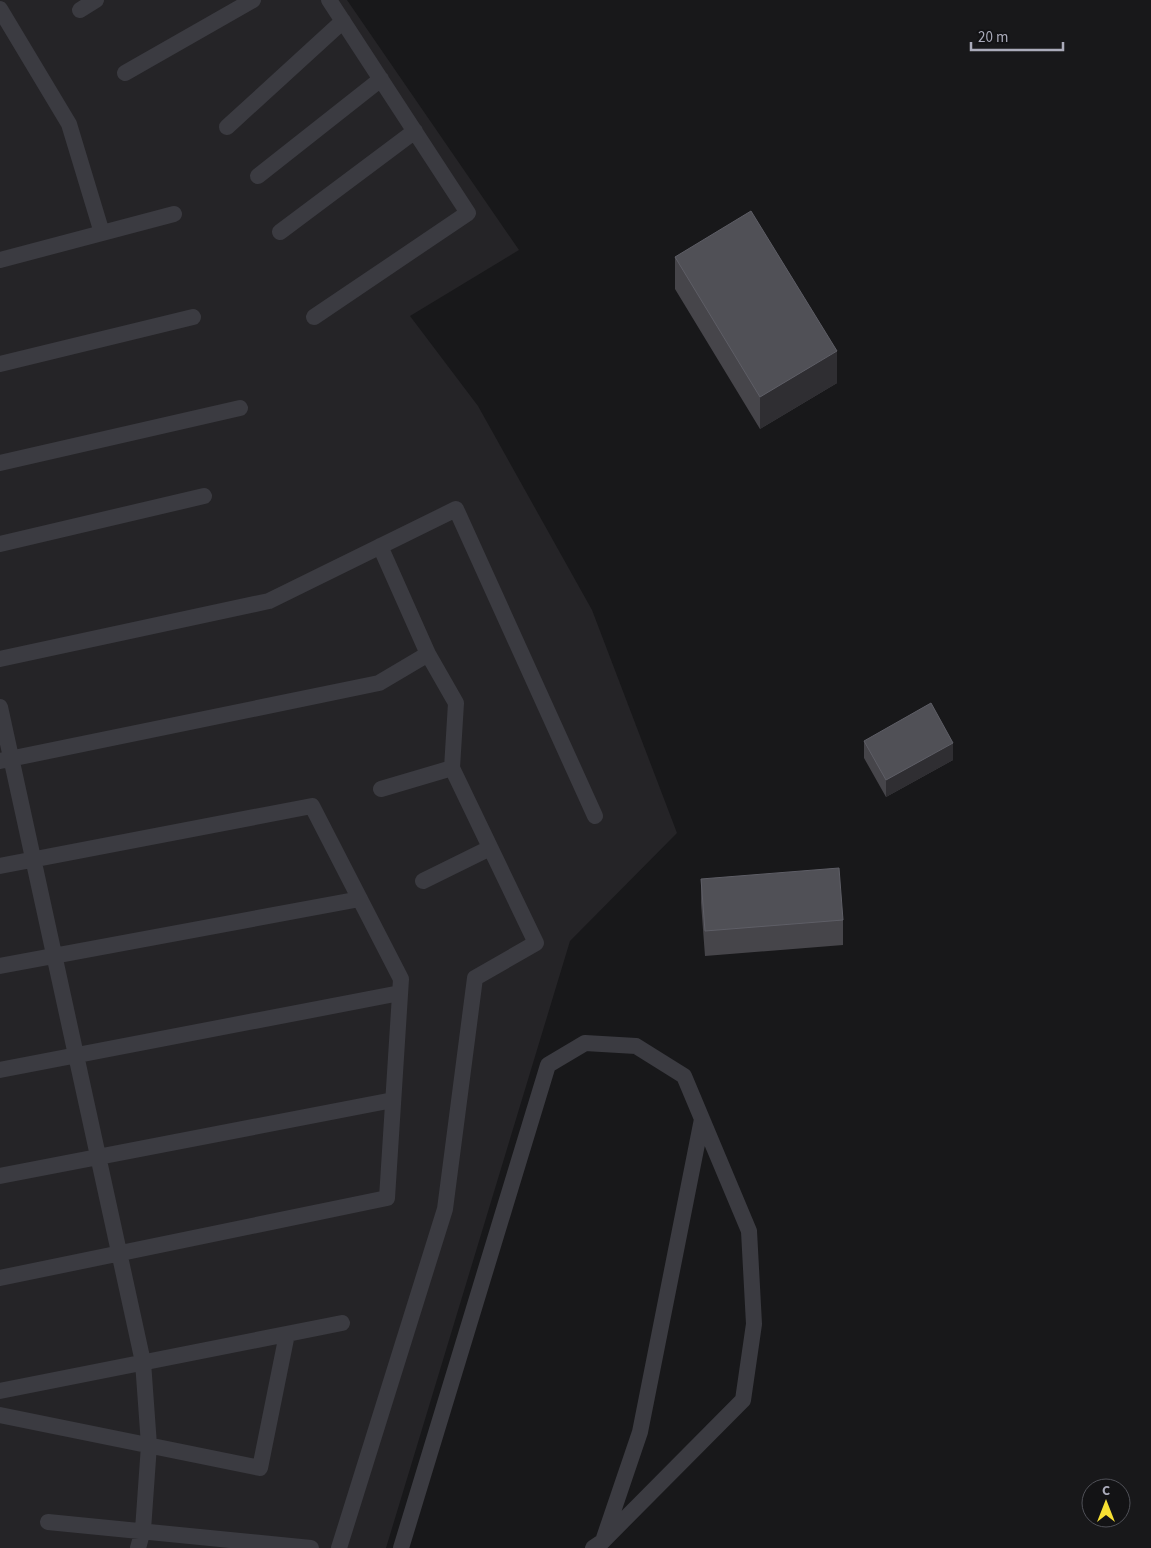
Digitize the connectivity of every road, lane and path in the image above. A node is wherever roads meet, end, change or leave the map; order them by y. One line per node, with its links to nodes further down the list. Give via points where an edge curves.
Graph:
1 (96, 0): 5 (lane)
2 (253, 0): 7 (lane)
3 (329, 0): 6 (lane)
4 (0, 9): 14 (lane, via 69,124)
5 (80, 10)
6 (343, 21): 8 (lane); 9 (lane)
7 (125, 73)
8 (381, 79): 10 (lane); 11 (lane)
9 (227, 128)
10 (415, 130): 13 (lane); 17 (lane, via 468,212)
11 (258, 176)
12 (174, 214): 14 (lane)
13 (280, 232)
14 (102, 233): 15 (lane)
15 (0, 260)
16 (193, 317): 18 (lane)
17 (314, 317)
18 (0, 364)
19 (240, 408): 20 (lane)
20 (0, 463)
21 (204, 496): 22 (lane)
22 (0, 544)
23 (380, 546): 24 (lane); 25 (lane, via 269,601); 30 (lane, via 456,509)
24 (428, 654): 27 (lane, via 379,683); 28 (lane, via 456,703)
25 (0, 659)
26 (0, 706): 27 (lane)
27 (6, 760): 32 (lane)
28 (452, 768): 29 (lane); 31 (lane)
29 (382, 789)
30 (595, 816)
31 (490, 848): 34 (lane); 58 (lane, via 536,943 476,978 445,1209)
32 (33, 859): 33 (lane); 35 (lane, via 312,806); 36 (lane)
33 (0, 866)
34 (423, 881)
35 (360, 899): 36 (lane); 38 (lane, via 401,979)
36 (54, 956): 37 (lane); 39 (lane)
37 (0, 966)
38 (400, 993): 39 (lane); 41 (lane)
39 (76, 1055): 40 (lane); 43 (lane)
40 (0, 1070)
41 (393, 1100): 43 (lane); 45 (lane, via 387,1198)
42 (702, 1119): 55 (lane, via 640,1432); 55 (lane, via 749,1231 754,1324 743,1400); 59 (lane, via 684,1076 636,1046 585,1043 548,1065)
43 (98, 1157): 44 (lane); 45 (lane)
44 (0, 1176)
45 (119, 1254): 46 (lane); 49 (lane)
46 (0, 1278)
47 (342, 1323): 48 (lane)
48 (287, 1334): 49 (lane); 52 (lane, via 260,1468)
49 (143, 1362): 50 (lane); 52 (lane)
50 (0, 1391)
51 (0, 1415): 52 (lane)
52 (149, 1445): 54 (lane)
53 (48, 1522): 54 (lane)
54 (143, 1530): 56 (lane); 57 (lane)
55 (598, 1545)
56 (138, 1548)
57 (310, 1548)
58 (339, 1548)
59 (401, 1548)

